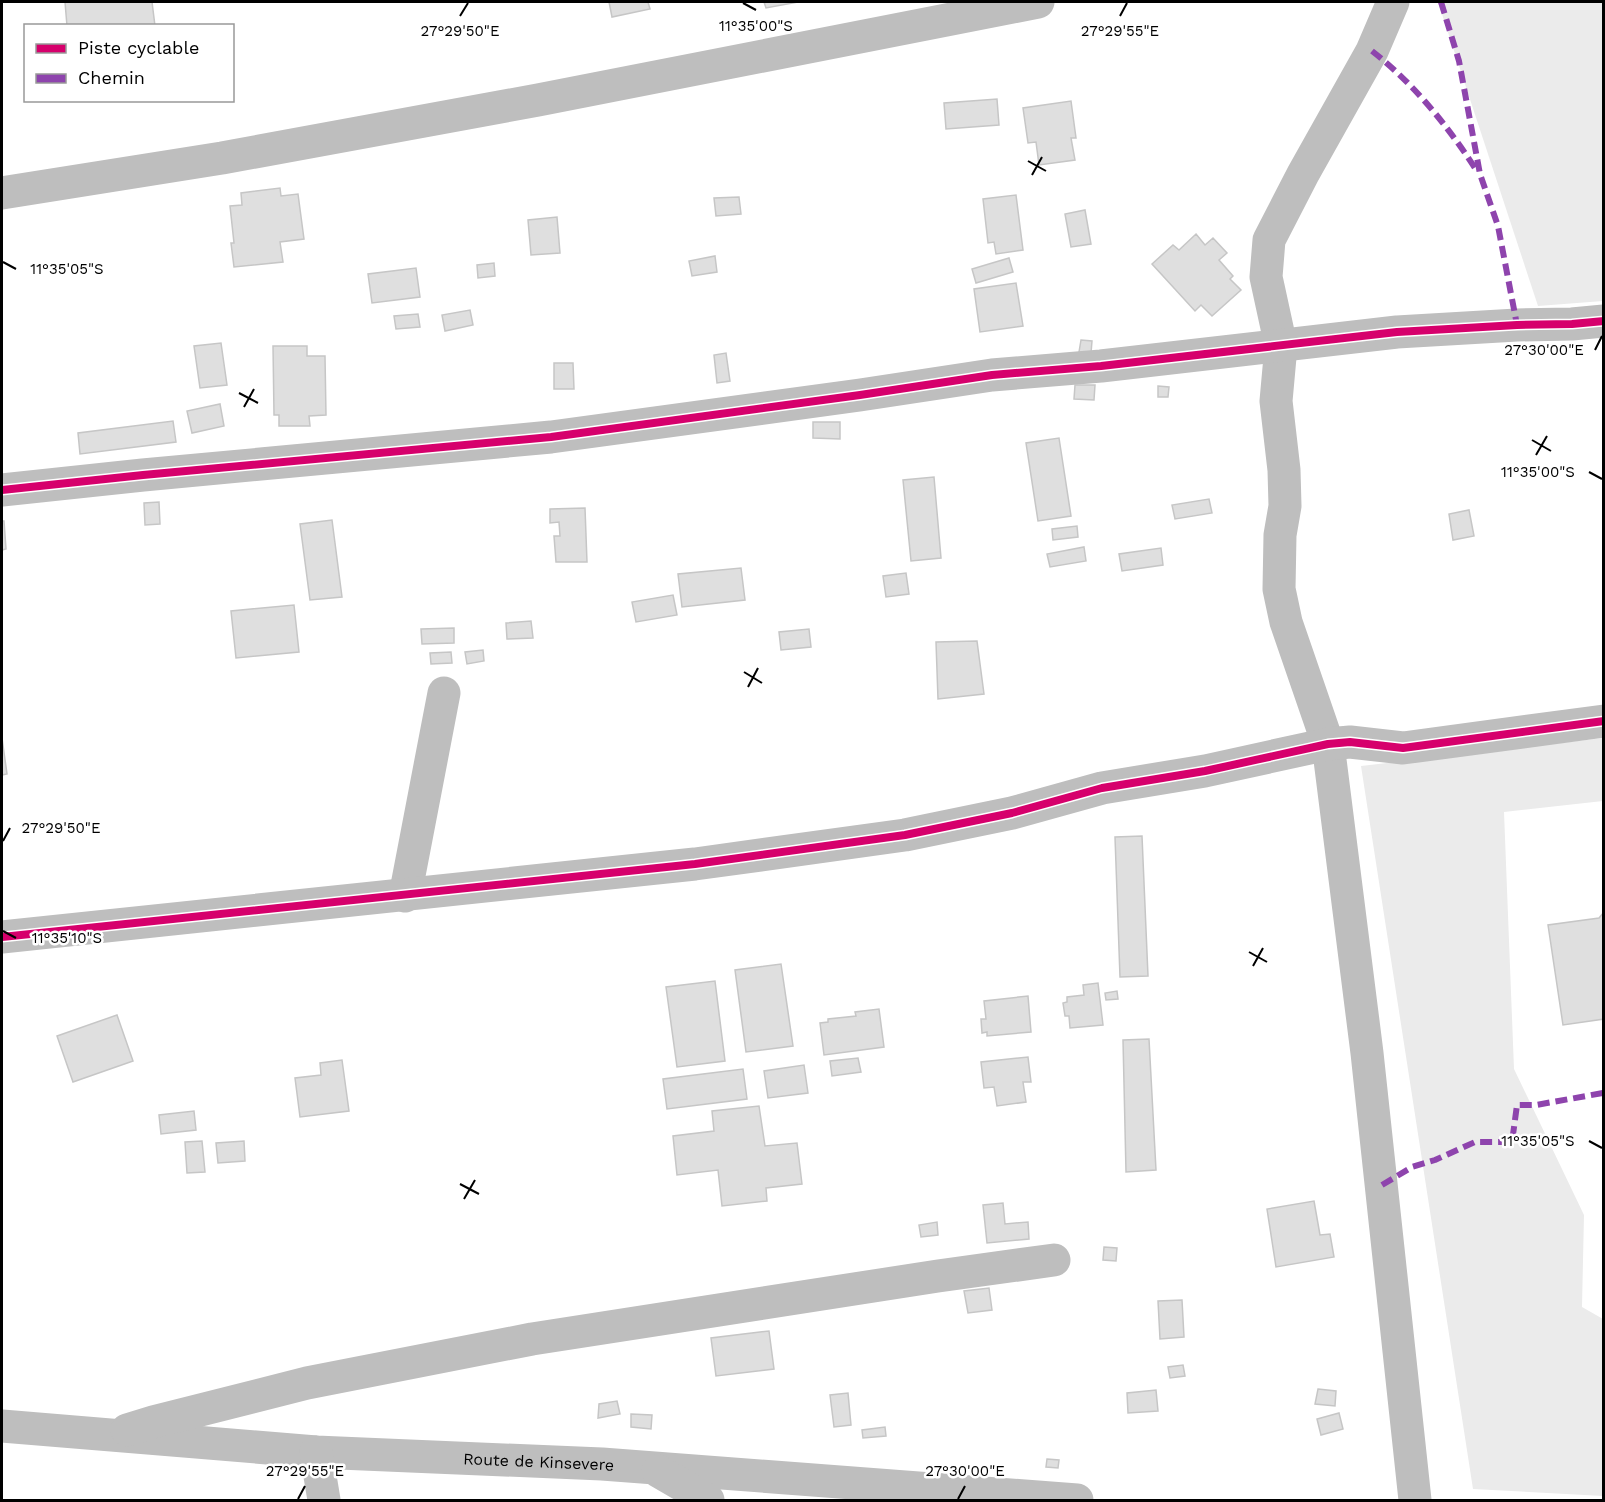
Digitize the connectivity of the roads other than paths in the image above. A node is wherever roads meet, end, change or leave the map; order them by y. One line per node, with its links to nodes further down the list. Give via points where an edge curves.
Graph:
1 (1038, 2): 3 (street, via 538,100 245,154)
2 (1393, 2): 5 (street, via 1372,51 1269,240 1266,277)
3 (2, 193)
4 (1604, 321): 5 (street, via 1397,332)
5 (1281, 346): 6 (street, via 992,375 551,437); 9 (street, via 1276,401 1285,506 1279,589 1286,622)
6 (2, 490)
7 (444, 693): 10 (street)
8 (1604, 721): 9 (street, via 1403,748 1350,742)
9 (1328, 744): 10 (street, via 1102,788 1012,813 905,835 695,864); 20 (street, via 1369,1064)
10 (405, 896): 11 (street)
11 (2, 937)
12 (1054, 1260): 14 (street, via 520,1341 307,1383)
13 (2, 1426): 14 (street, Route de Kinsevere)
14 (112, 1435): 15 (street, Route de Kinsevere)
15 (316, 1452): 16 (street, Route de Kinsevere); 17 (street)
16 (652, 1467): 18 (street); 19 (street, Route de Kinsevere)
17 (324, 1500)
18 (708, 1500)
19 (1077, 1500)
20 (1415, 1500)

